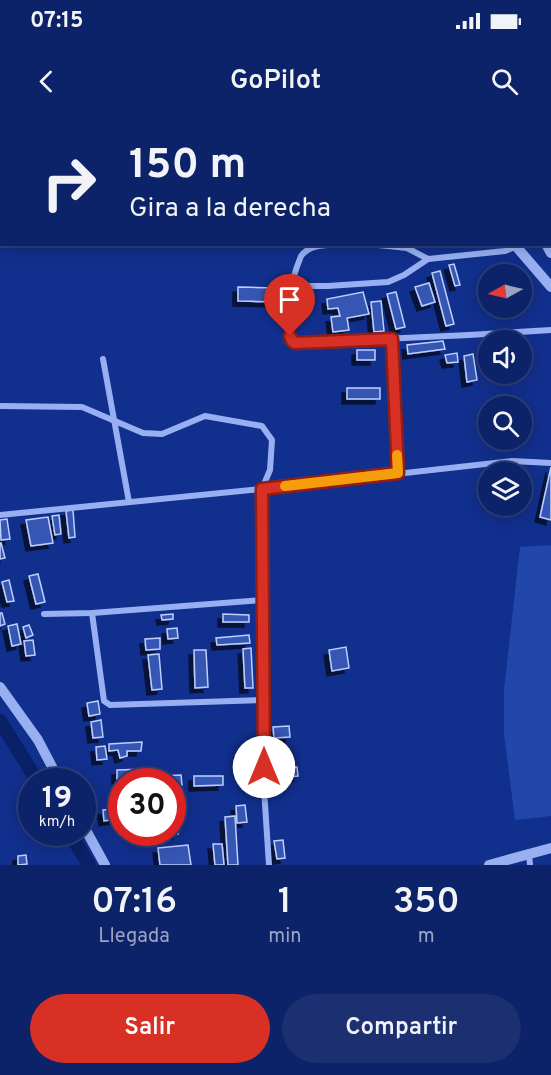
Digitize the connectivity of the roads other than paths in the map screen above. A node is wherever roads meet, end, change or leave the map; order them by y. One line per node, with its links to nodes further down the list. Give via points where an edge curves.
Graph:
1 (315, 246): 6 (street, via 303,252)
2 (384, 246): 4 (street, via 406,249)
3 (515, 246): 4 (street, via 505,251); 5 (street)
4 (428, 259): 6 (street, via 388,282)
5 (551, 287)
6 (290, 289): 8 (street, via 286,317 295,343)
7 (551, 330): 8 (street)
8 (392, 339): 13 (street)
9 (103, 358): 11 (street)
10 (0, 406): 11 (street, via 82,407)
11 (114, 420): 14 (street, via 143,433 162,434 205,416 262,426 272,440 270,470); 15 (street)
12 (551, 464): 13 (street, via 512,461)
13 (398, 473): 14 (street)
14 (262, 489): 15 (street); 17 (street)
15 (129, 502): 16 (street)
16 (0, 515)
17 (262, 600): 18 (street); 21 (street)
18 (92, 613): 19 (street); 21 (street, via 104,701 110,705)
19 (44, 614)
20 (0, 687): 22 (street)
21 (264, 700): 27 (street)
22 (53, 768)
23 (95, 846): 26 (street)
24 (551, 848): 25 (street)
25 (530, 860): 28 (street)
26 (105, 865)
27 (269, 865)
28 (489, 865)

